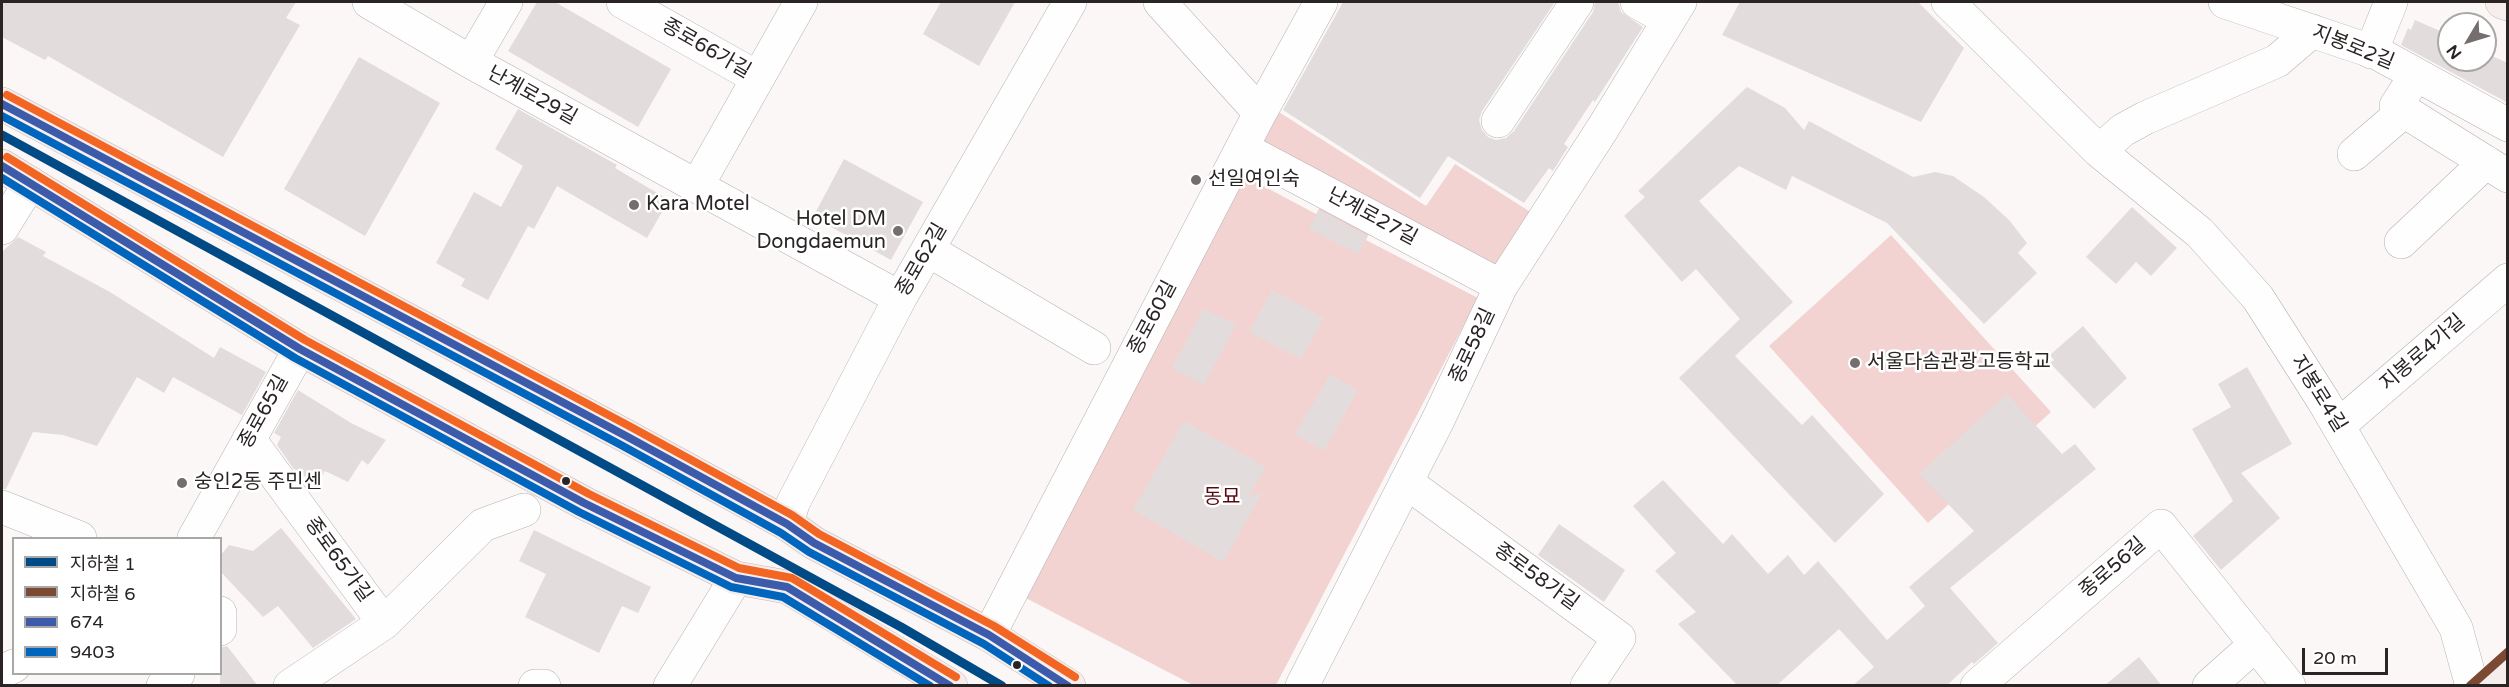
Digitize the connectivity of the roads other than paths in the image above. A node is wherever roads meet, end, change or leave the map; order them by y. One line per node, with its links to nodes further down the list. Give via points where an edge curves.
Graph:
1 (369, 2): 18 (street, 난계로29길)
2 (506, 2): 18 (street)
3 (624, 2): 20 (street, 종로66가길)
4 (801, 2): 20 (street)
5 (1070, 2): 35 (street, 종로62길)
6 (1160, 2): 23 (street)
7 (1321, 2): 23 (street, 종로60길)
8 (1577, 2): 24 (street)
9 (1637, 2): 15 (street, 종로58길)
10 (1948, 2): 27 (street, 지봉로4길)
11 (2225, 2): 16 (street, 지봉로2길)
12 (2391, 2): 17 (street)
13 (2502, 2): 14 (main road)
14 (2508, 4)
15 (1675, 11): 37 (street, 종로58길)
16 (2312, 31): 17 (street, 지봉로2길); 27 (street, via 2277,61 2145,118)
17 (2371, 52): 19 (street, 지봉로2길)
18 (471, 62): 32 (street, 난계로29길)
19 (2416, 75): 22 (street, via 2396,106); 25 (street, 지봉로2길)
20 (758, 78): 32 (street)
21 (2, 104): 46 (main road)
22 (2404, 111): 28 (street); 30 (street)
23 (1260, 113): 26 (street, 종로60길)
24 (1498, 121)
25 (2508, 125)
26 (1242, 148): 37 (street, 난계로27길); 51 (street, 종로60길)
27 (2099, 151): 41 (street, 지봉로4길, via 2200,233 2258,298)
28 (2354, 154)
29 (2, 166): 31 (main road)
30 (2497, 169): 34 (street)
31 (30, 183): 33 (street); 40 (main road)
32 (697, 186): 38 (street, 난계로29길)
33 (2, 228)
34 (2401, 242)
35 (928, 250): 38 (street, 종로62길); 39 (street)
36 (2508, 280): 41 (street, 지봉로4가길)
37 (1501, 286): 43 (street, 종로58길)
38 (900, 298): 46 (street, 종로62길, via 793,503)
39 (1094, 348)
40 (300, 349): 42 (street, 종로65길); 49 (main road, via 584,503)
41 (2338, 426): 67 (street, 지봉로4길, via 2456,628)
42 (249, 440): 48 (street, 종로65길); 50 (street, 종로65가길)
43 (1406, 482): 62 (street, 종로58길); 63 (street, 종로58가길, via 1619,638)
44 (2, 507): 47 (street)
45 (524, 510): 50 (street, via 483,525)
46 (787, 524): 51 (main road, via 814,543)
47 (77, 537)
48 (195, 537)
49 (736, 578): 59 (street); 60 (main road, via 787,587)
50 (384, 623): 56 (street)
51 (988, 635): 61 (main road)
52 (2256, 644): 64 (street, 종로56길, via 2161,526); 65 (street); 66 (street, 종로56길)
53 (2508, 671): 68 (main road)
54 (177, 675): 55 (street)
55 (163, 686)
56 (290, 686)
57 (535, 686): 58 (street)
58 (544, 686)
59 (670, 686)
60 (951, 686)
61 (1070, 686)
62 (1302, 686)
63 (1587, 686)
64 (1977, 686)
65 (2209, 686)
66 (2289, 686)
67 (2472, 686)
68 (2492, 686)

